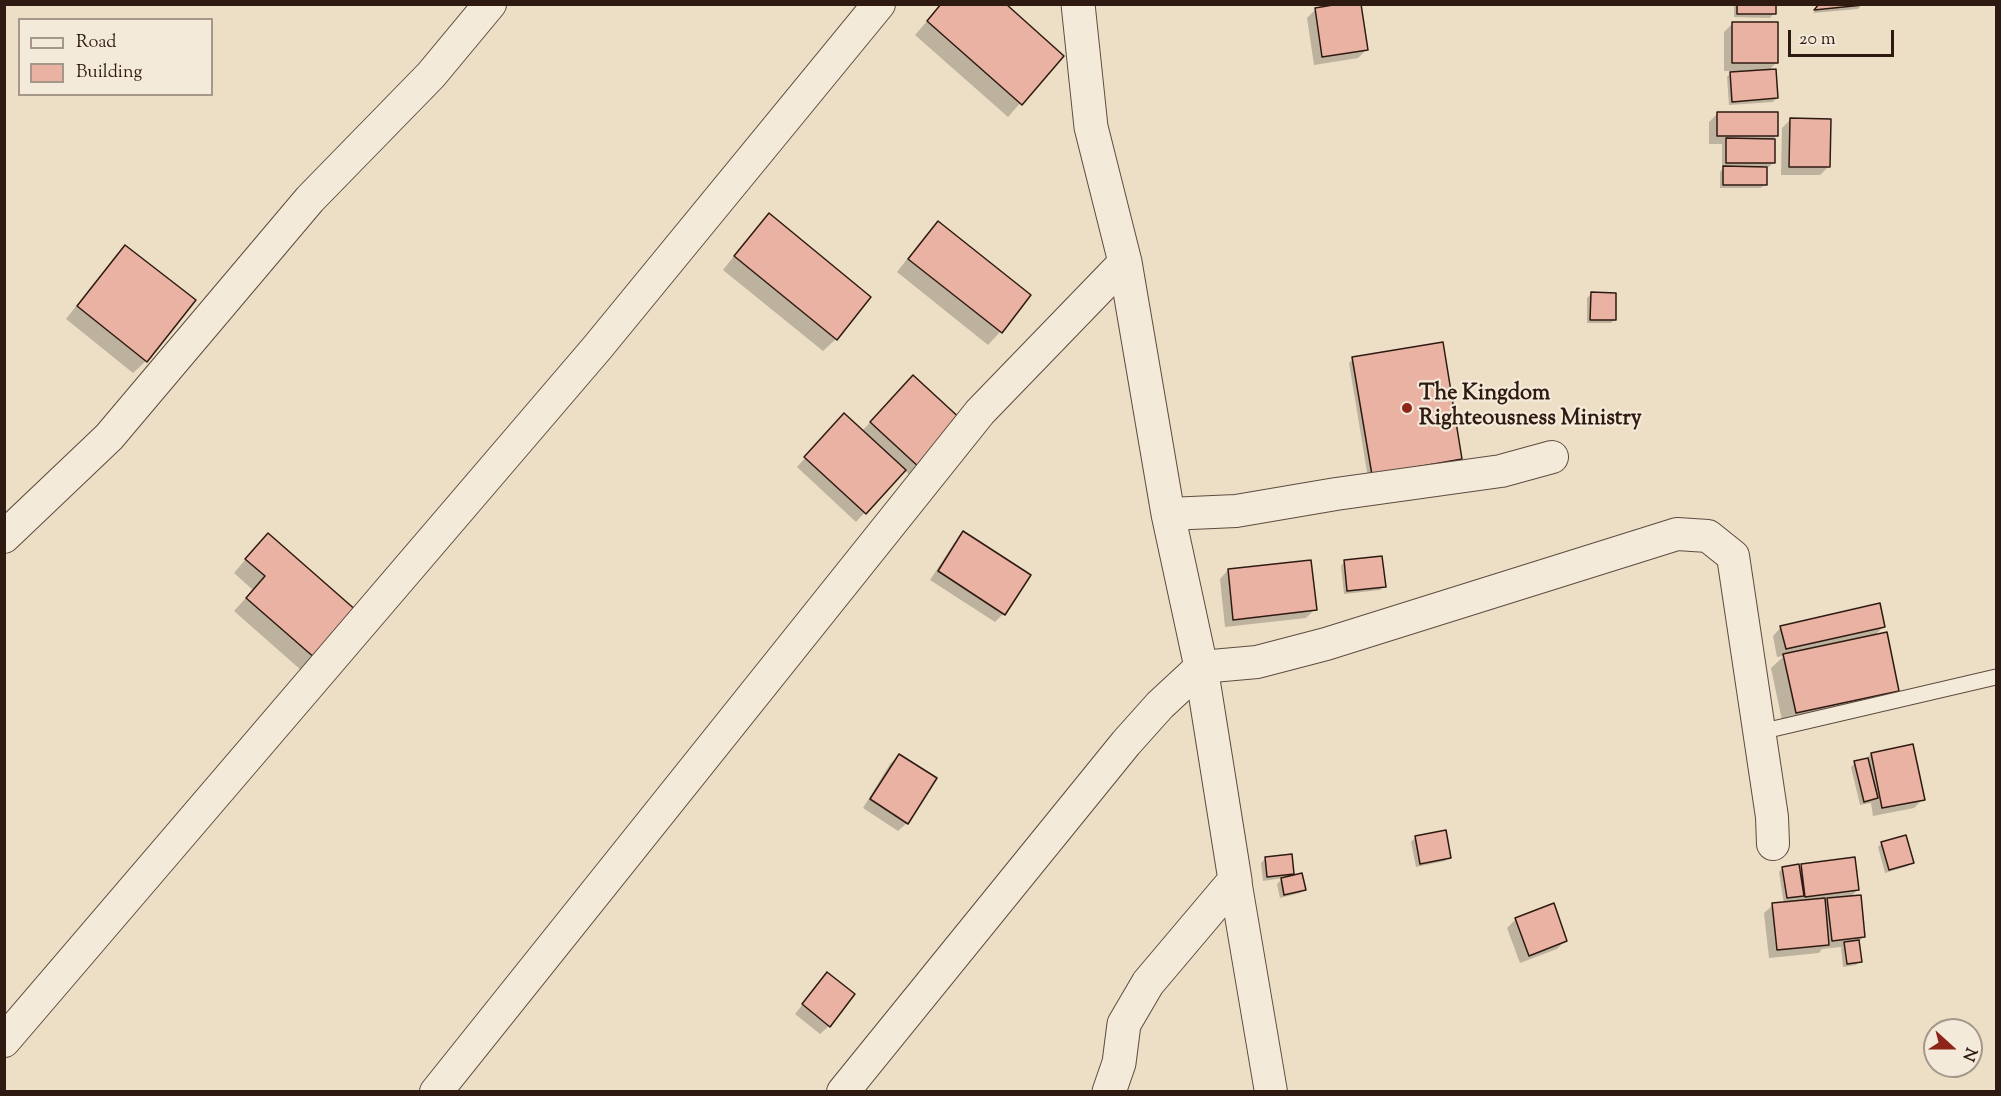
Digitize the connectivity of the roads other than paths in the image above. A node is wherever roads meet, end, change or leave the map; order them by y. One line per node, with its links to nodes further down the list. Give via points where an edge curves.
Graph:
1 (490, 4): 7 (street, via 431,75 310,200 110,437)
2 (879, 4): 13 (street, via 597,348)
3 (1078, 4): 4 (street, via 1091,127)
4 (1125, 262): 6 (street); 14 (street, via 980,412)
5 (1552, 457): 6 (street, via 1501,471 1236,511)
6 (1168, 514): 8 (street)
7 (4, 537)
8 (1201, 667): 10 (street, via 1257,662 1315,647 1677,534 1708,536 1733,556); 12 (street); 15 (street, via 1126,743)
9 (1996, 677): 10 (lane)
10 (1760, 732): 11 (street)
11 (1773, 844)
12 (1235, 880): 16 (street, via 1148,983 1124,1024 1119,1063); 17 (street)
13 (4, 1041)
14 (436, 1092)
15 (843, 1092)
16 (1109, 1092)
17 (1271, 1092)

